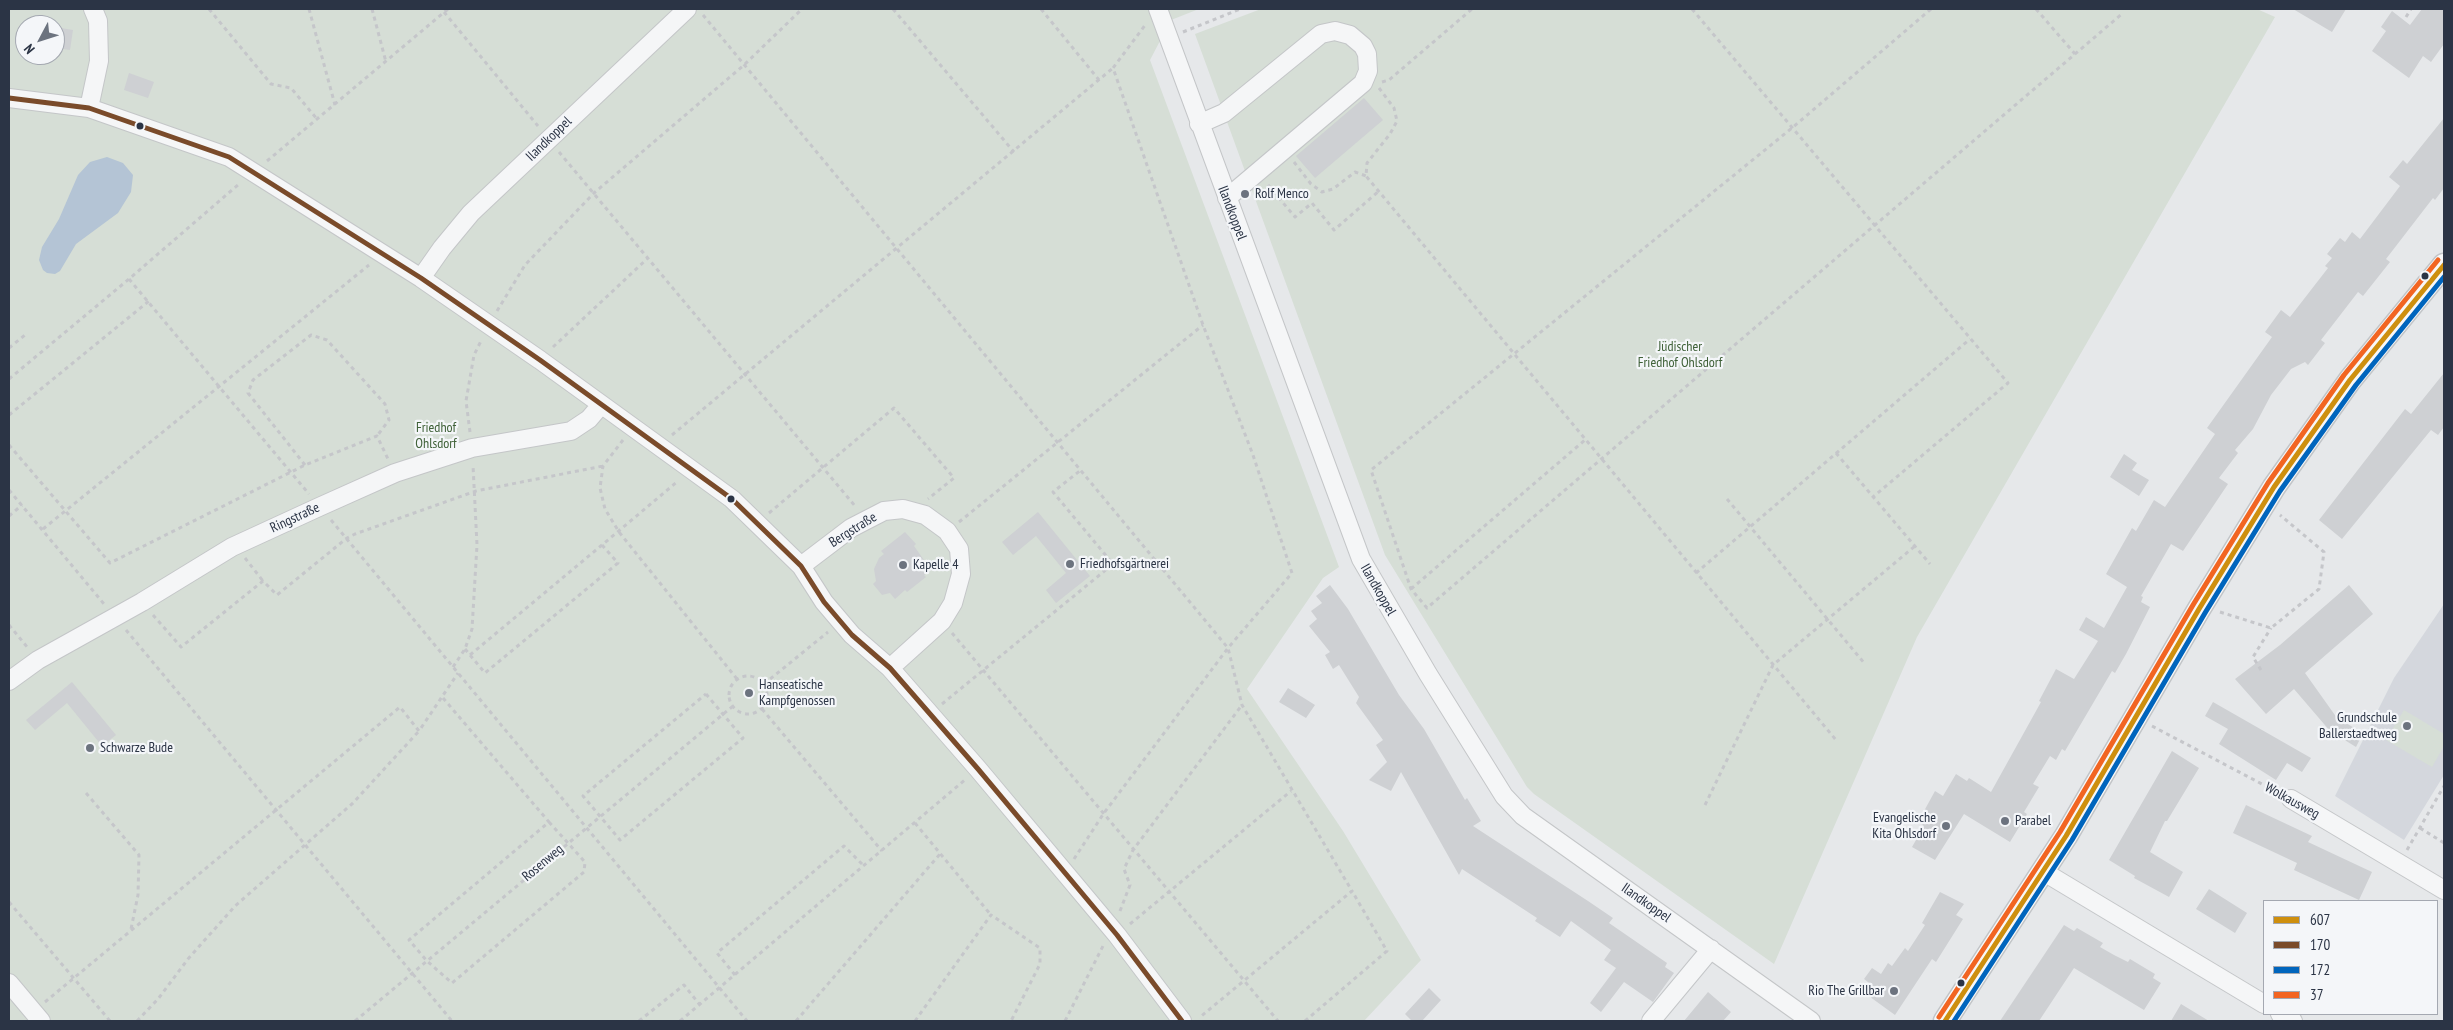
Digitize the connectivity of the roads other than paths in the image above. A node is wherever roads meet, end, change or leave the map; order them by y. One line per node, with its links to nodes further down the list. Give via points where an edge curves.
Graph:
1 (93, 9): 5 (street, via 98,21 99,60)
2 (686, 9): 9 (street, Ilandkoppel, via 471,213)
3 (1158, 9): 6 (street, Ilandkoppel)
4 (9, 98): 5 (street)
5 (89, 108): 9 (street, via 228,157)
6 (1199, 124): 7 (street, Ilandkoppel); 7 (street, via 1224,113 1321,34 1335,31 1350,35 1367,54 1368,71 1363,83)
7 (1227, 198): 17 (street, Ilandkoppel, via 1360,559 1504,796 1523,816)
8 (2444, 265): 15 (main road, via 2350,380 2262,505)
9 (421, 278): 10 (street, via 540,360)
10 (600, 406): 11 (street, via 732,499); 13 (street, Ringstraße, via 589,419 571,431 472,448 396,473 320,506 236,546 38,660)
11 (801, 566): 12 (street, via 840,622); 12 (street, Bergstraße, via 851,528 884,511 903,509 913,512 947,531 958,549 961,574 952,603 942,621)
12 (890, 668): 22 (street, via 1115,932)
13 (9, 681)
14 (2291, 799): 16 (street, Wolkausweg)
15 (2044, 872): 19 (street); 25 (main road)
16 (2444, 890)
17 (1711, 949): 23 (street); 24 (street, Ilandkoppel)
18 (9, 983): 21 (street)
19 (2263, 1003)
20 (2282, 1015): 26 (street)
21 (37, 1016)
22 (1182, 1021)
23 (1651, 1021)
24 (1811, 1021)
25 (1945, 1021)
26 (2293, 1021)

